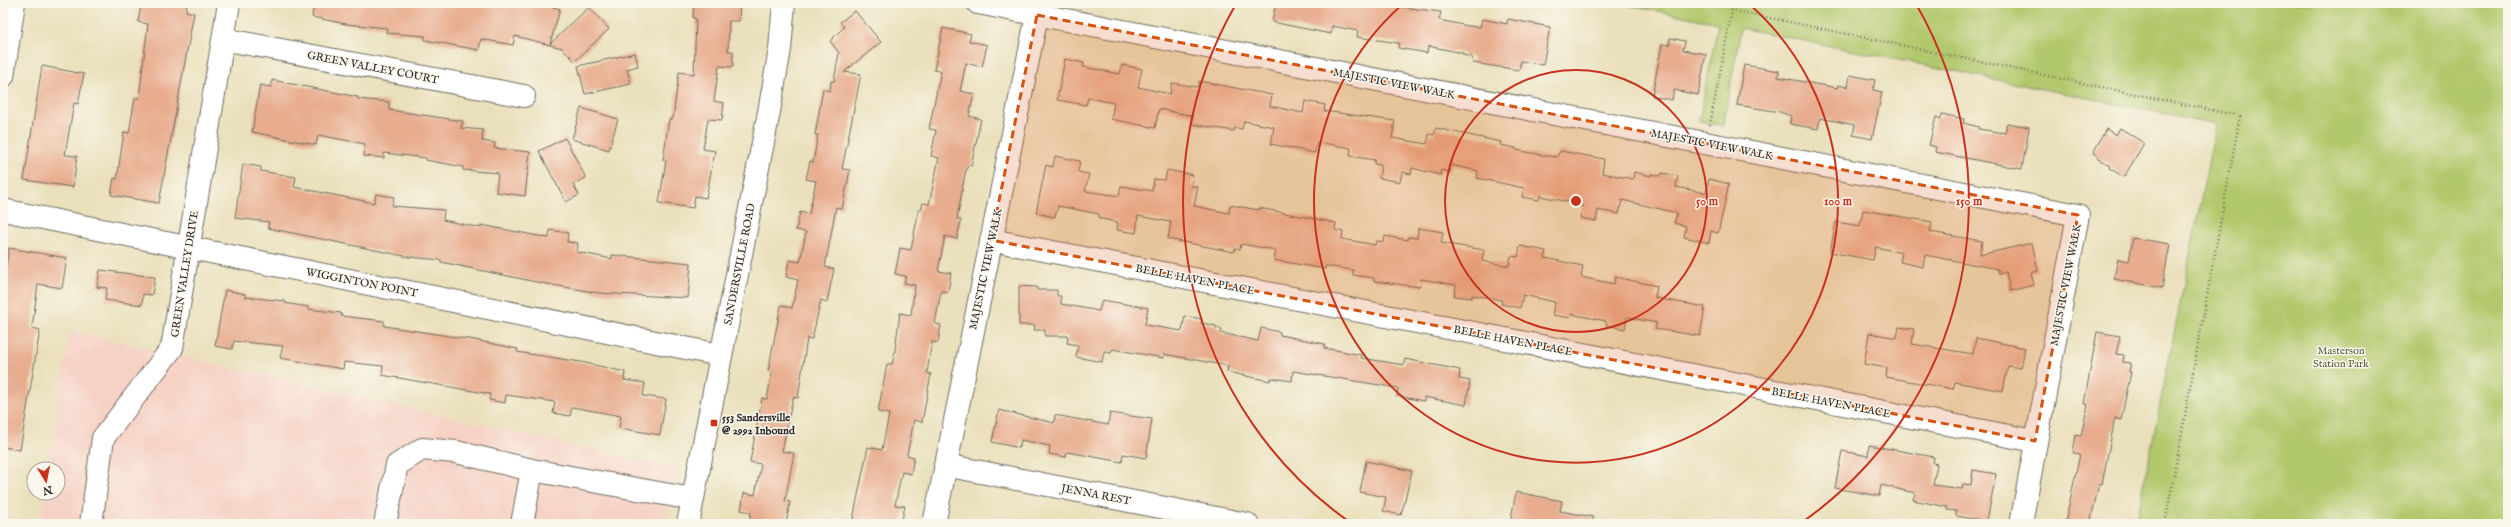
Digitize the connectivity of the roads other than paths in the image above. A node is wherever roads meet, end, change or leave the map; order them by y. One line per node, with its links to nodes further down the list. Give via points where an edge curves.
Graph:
1 (14, 3): 7 (street)
2 (229, 3): 6 (street, GREEN VALLEY DRIVE)
3 (784, 3): 12 (street, SANDERSVILLE ROAD, via 780,50 769,112)
4 (978, 3): 5 (street, MAJESTIC VIEW WALK)
5 (1037, 15): 10 (street, MAJESTIC VIEW WALK); 13 (street, MAJESTIC VIEW WALK, via 2078,215)
6 (223, 39): 8 (street, GREEN VALLEY COURT); 11 (street, GREEN VALLEY DRIVE)
7 (3, 76)
8 (524, 96)
9 (3, 210): 11 (street, WIGGINTON POINT)
10 (991, 240): 13 (street, BELLE HAVEN PLACE); 14 (street, MAJESTIC VIEW WALK)
11 (188, 247): 12 (street, WIGGINTON POINT); 17 (street, GREEN VALLEY DRIVE, via 172,348 103,438)
12 (720, 355): 16 (street, SANDERSVILLE ROAD)
13 (2035, 441): 23 (street, MAJESTIC VIEW WALK)
14 (945, 465): 21 (street, MAJESTIC VIEW WALK); 22 (street, JENNA REST)
15 (532, 470): 16 (street); 18 (street, via 456,452 422,449 397,465); 19 (street)
16 (692, 499): 20 (street, SANDERSVILLE ROAD)
17 (91, 524)
18 (385, 524)
19 (522, 524)
20 (688, 524)
21 (934, 524)
22 (1247, 524)
23 (2021, 524)

